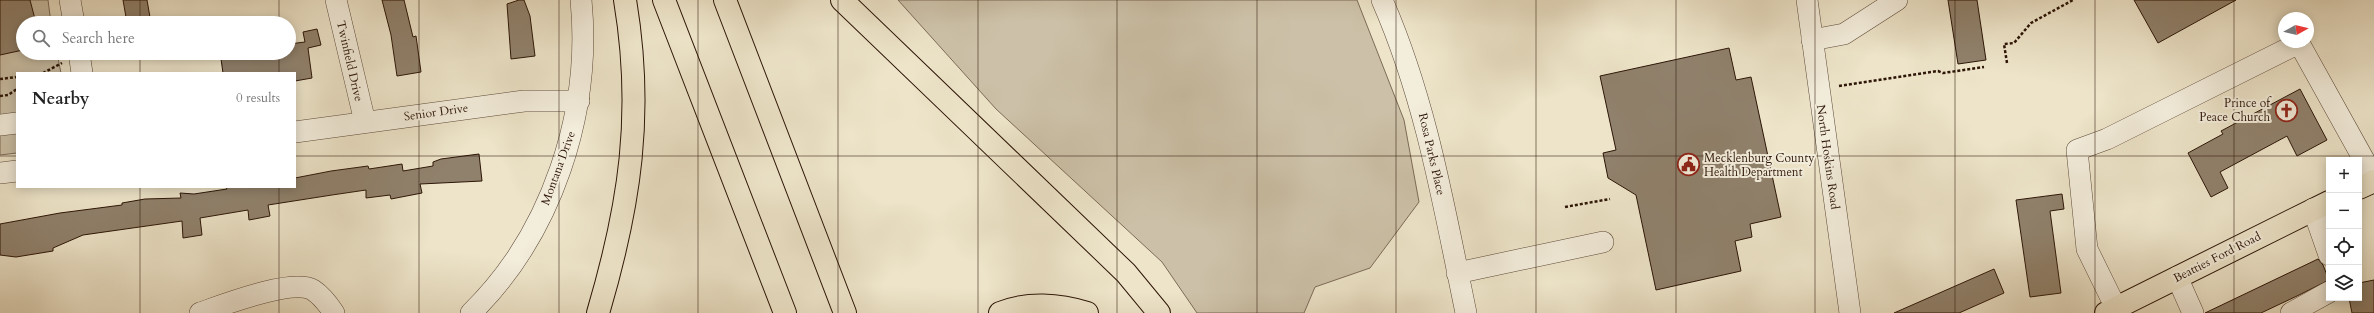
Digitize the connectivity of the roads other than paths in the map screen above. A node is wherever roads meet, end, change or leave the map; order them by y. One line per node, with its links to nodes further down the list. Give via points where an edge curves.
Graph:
1 (70, 0): 11 (street)
2 (336, 0): 16 (street, Twinfield Drive)
3 (581, 0): 15 (street, Montana Drive, via 584,47)
4 (626, 0): 34 (main road, via 634,66 632,155 622,222)
5 (664, 0): 35 (main road)
6 (725, 0): 36 (main road)
7 (842, 0): 39 (main road, via 1126,273)
8 (1382, 0): 27 (street, Rosa Parks Place, via 1401,42 1416,90 1437,171)
9 (1807, 0): 12 (street, North Hoskins Road)
10 (1897, 0): 12 (street, via 1844,34)
11 (73, 16)
12 (1812, 40): 41 (street, North Hoskins Road)
13 (74, 60): 14 (street)
14 (81, 72)
15 (579, 101): 16 (street, Senior Drive, via 524,101); 33 (street, Montana Drive, via 565,158 542,211 510,266)
16 (365, 122): 19 (street, Senior Drive)
17 (16, 123): 18 (street)
18 (0, 125)
19 (296, 132)
20 (16, 171): 21 (street)
21 (0, 174)
22 (2374, 179): 23 (main road); 30 (street, via 2299,43 2107,139 2077,150 2087,249)
23 (2362, 186)
24 (2321, 205): 25 (street); 28 (main road, Beatties Ford Road)
25 (2326, 236)
26 (1603, 242): 27 (street)
27 (1458, 273): 40 (street, Rosa Parks Place)
28 (2177, 277): 30 (main road, Beatties Ford Road); 42 (street)
29 (2326, 294): 43 (street)
30 (2111, 310)
31 (200, 313): 32 (street, via 287,286 312,290 325,300)
32 (334, 313)
33 (471, 313)
34 (598, 313)
35 (785, 313)
36 (845, 313)
37 (1000, 313): 38 (main road, via 1020,307 1037,306 1071,308)
38 (1087, 313)
39 (1159, 313)
40 (1466, 313)
41 (1850, 313)
42 (2193, 313)
43 (2291, 313)

